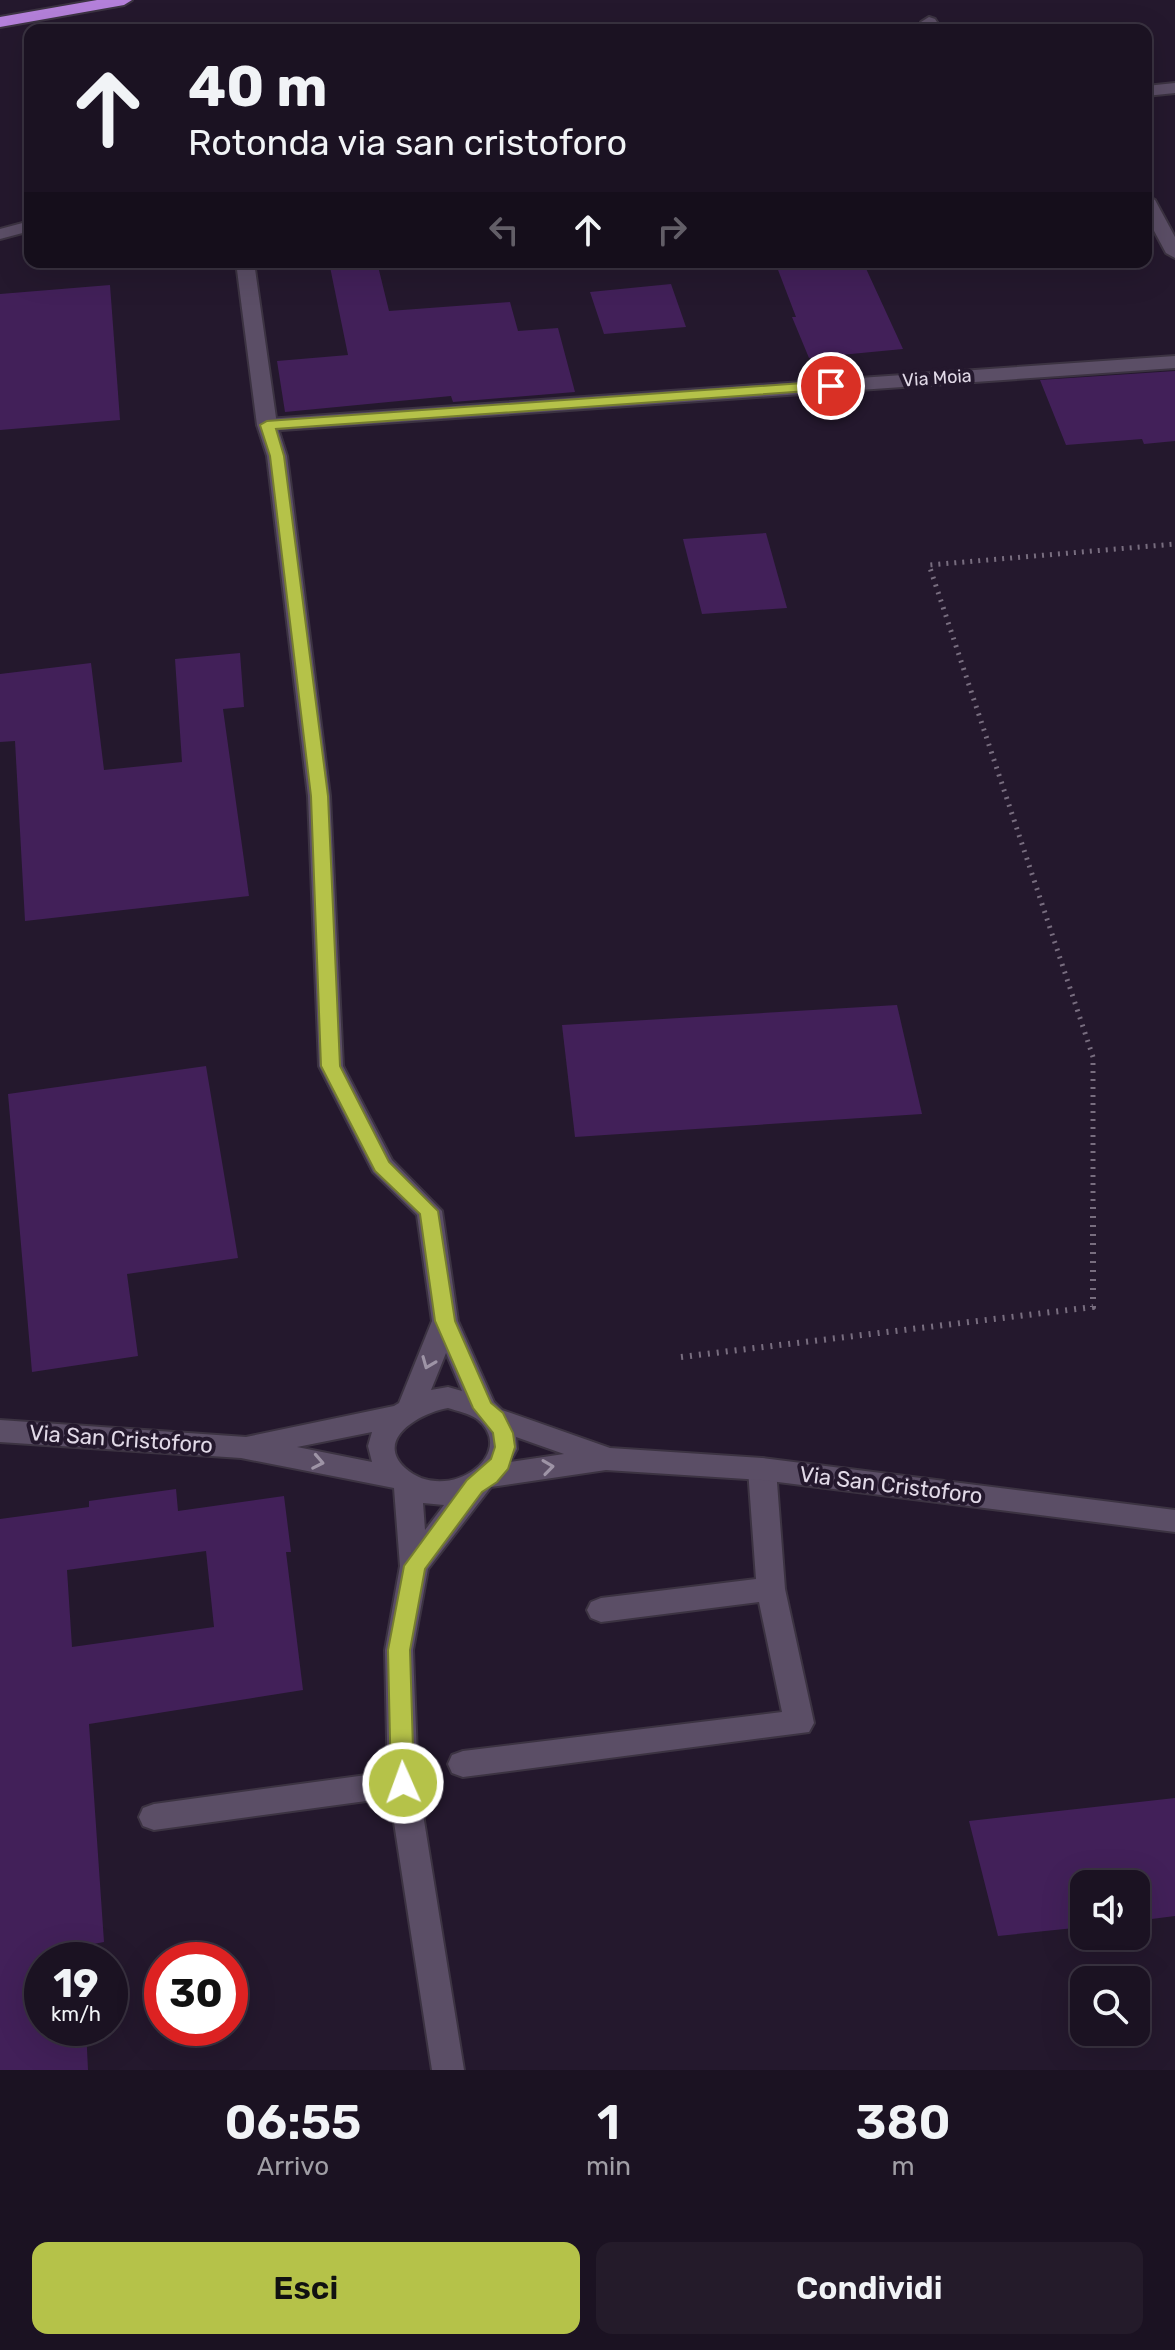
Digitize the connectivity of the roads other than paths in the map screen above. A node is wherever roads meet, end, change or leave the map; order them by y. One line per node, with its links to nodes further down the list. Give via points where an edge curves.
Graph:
1 (124, 0): 2 (highway)
2 (0, 22)
3 (1175, 88): 4 (street)
4 (1152, 90)
5 (1152, 211): 8 (street)
6 (24, 228): 7 (street)
7 (0, 234)
8 (1175, 253)
9 (246, 268): 11 (street)
10 (1175, 362): 11 (street, Via Moia)
11 (267, 425): 12 (street, via 277,456 319,796 331,1066 382,1166 429,1211)
12 (445, 1321): 13 (street, one-way to 13); 14 (street)
13 (404, 1411): 14 (street, via 448,1397); 16 (street, Via San Cristoforo); 19 (street, via 387,1430 383,1445 388,1467)
14 (490, 1413): 17 (street, Via San Cristoforo); 20 (street, via 505,1447 500,1463)
15 (0, 1431): 16 (street, Via San Cristoforo)
16 (241, 1447): 19 (street, Via San Cristoforo, one-way to 19)
17 (606, 1459): 18 (street, Via San Cristoforo); 20 (street, Via San Cristoforo, one-way to 17)
18 (762, 1469): 21 (street, Via San Cristoforo); 23 (street)
19 (402, 1481): 20 (street, via 444,1493); 22 (street)
20 (482, 1481): 22 (street)
21 (1175, 1521)
22 (414, 1566): 26 (street, via 399,1650)
23 (771, 1589): 24 (street); 25 (street, via 799,1723)
24 (601, 1610)
25 (463, 1764)
26 (403, 1783): 27 (street); 28 (street)
27 (154, 1817)
28 (448, 2070)

